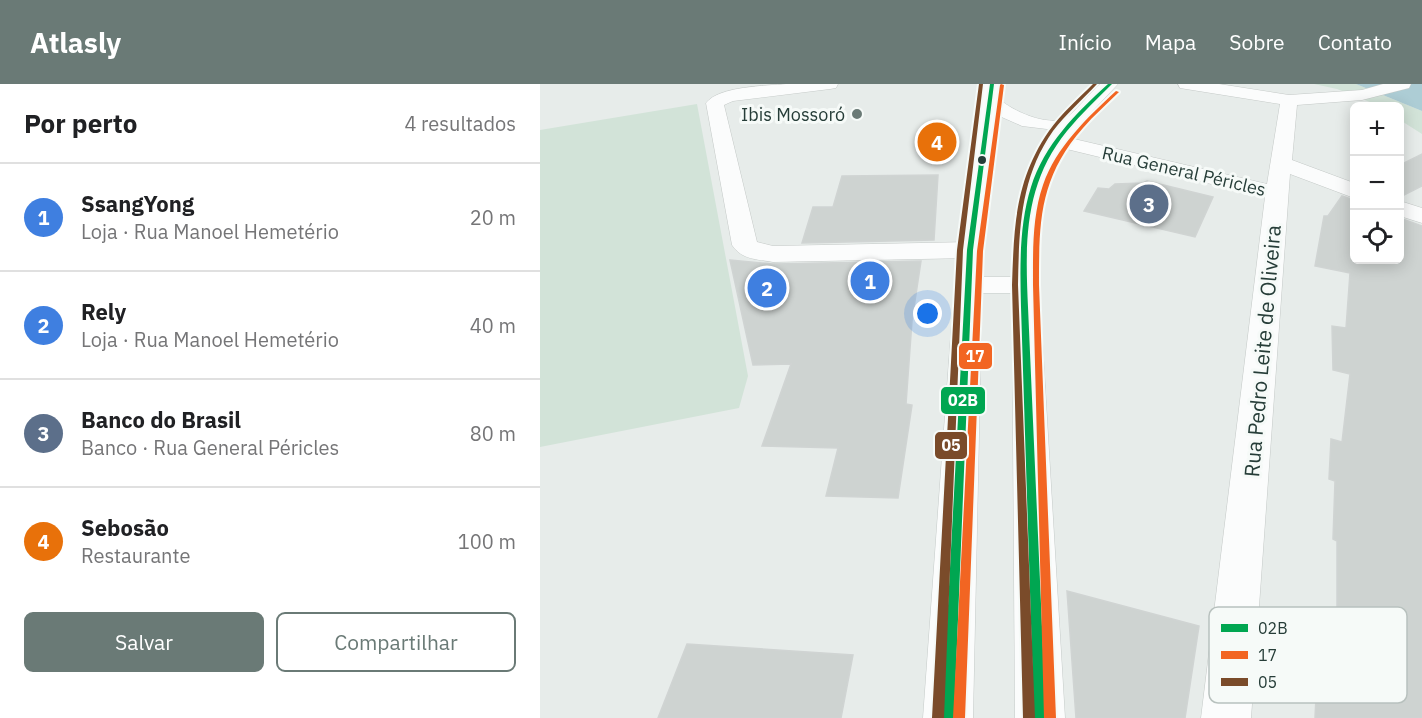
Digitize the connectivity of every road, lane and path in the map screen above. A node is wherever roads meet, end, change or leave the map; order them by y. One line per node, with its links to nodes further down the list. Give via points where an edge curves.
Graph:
1 (830, 84): 12 (street, via 729,96 715,103 745,245 752,251 773,254)
2 (1110, 84): 7 (street)
3 (1186, 84): 6 (street)
4 (1403, 84): 6 (street, via 1362,95)
5 (991, 92): 7 (street, Rua General Péricles, via 1008,116); 12 (street)
6 (1289, 100): 8 (street, Rua Pedro Leite de Oliveira)
7 (1066, 131): 8 (street, Rua General Péricles); 14 (street, via 1033,189)
8 (1279, 178): 9 (street, Rua General Péricles); 15 (street, Rua Pedro Leite de Oliveira)
9 (1350, 190)
10 (1404, 209): 11 (street)
11 (1422, 216)
12 (970, 250): 13 (street)
13 (968, 285): 14 (street); 17 (street)
14 (1025, 285): 18 (street)
15 (1237, 607)
16 (1227, 703): 19 (street, Rua Pedro Leite de Oliveira)
17 (948, 718)
18 (1040, 718)
19 (1226, 718)

